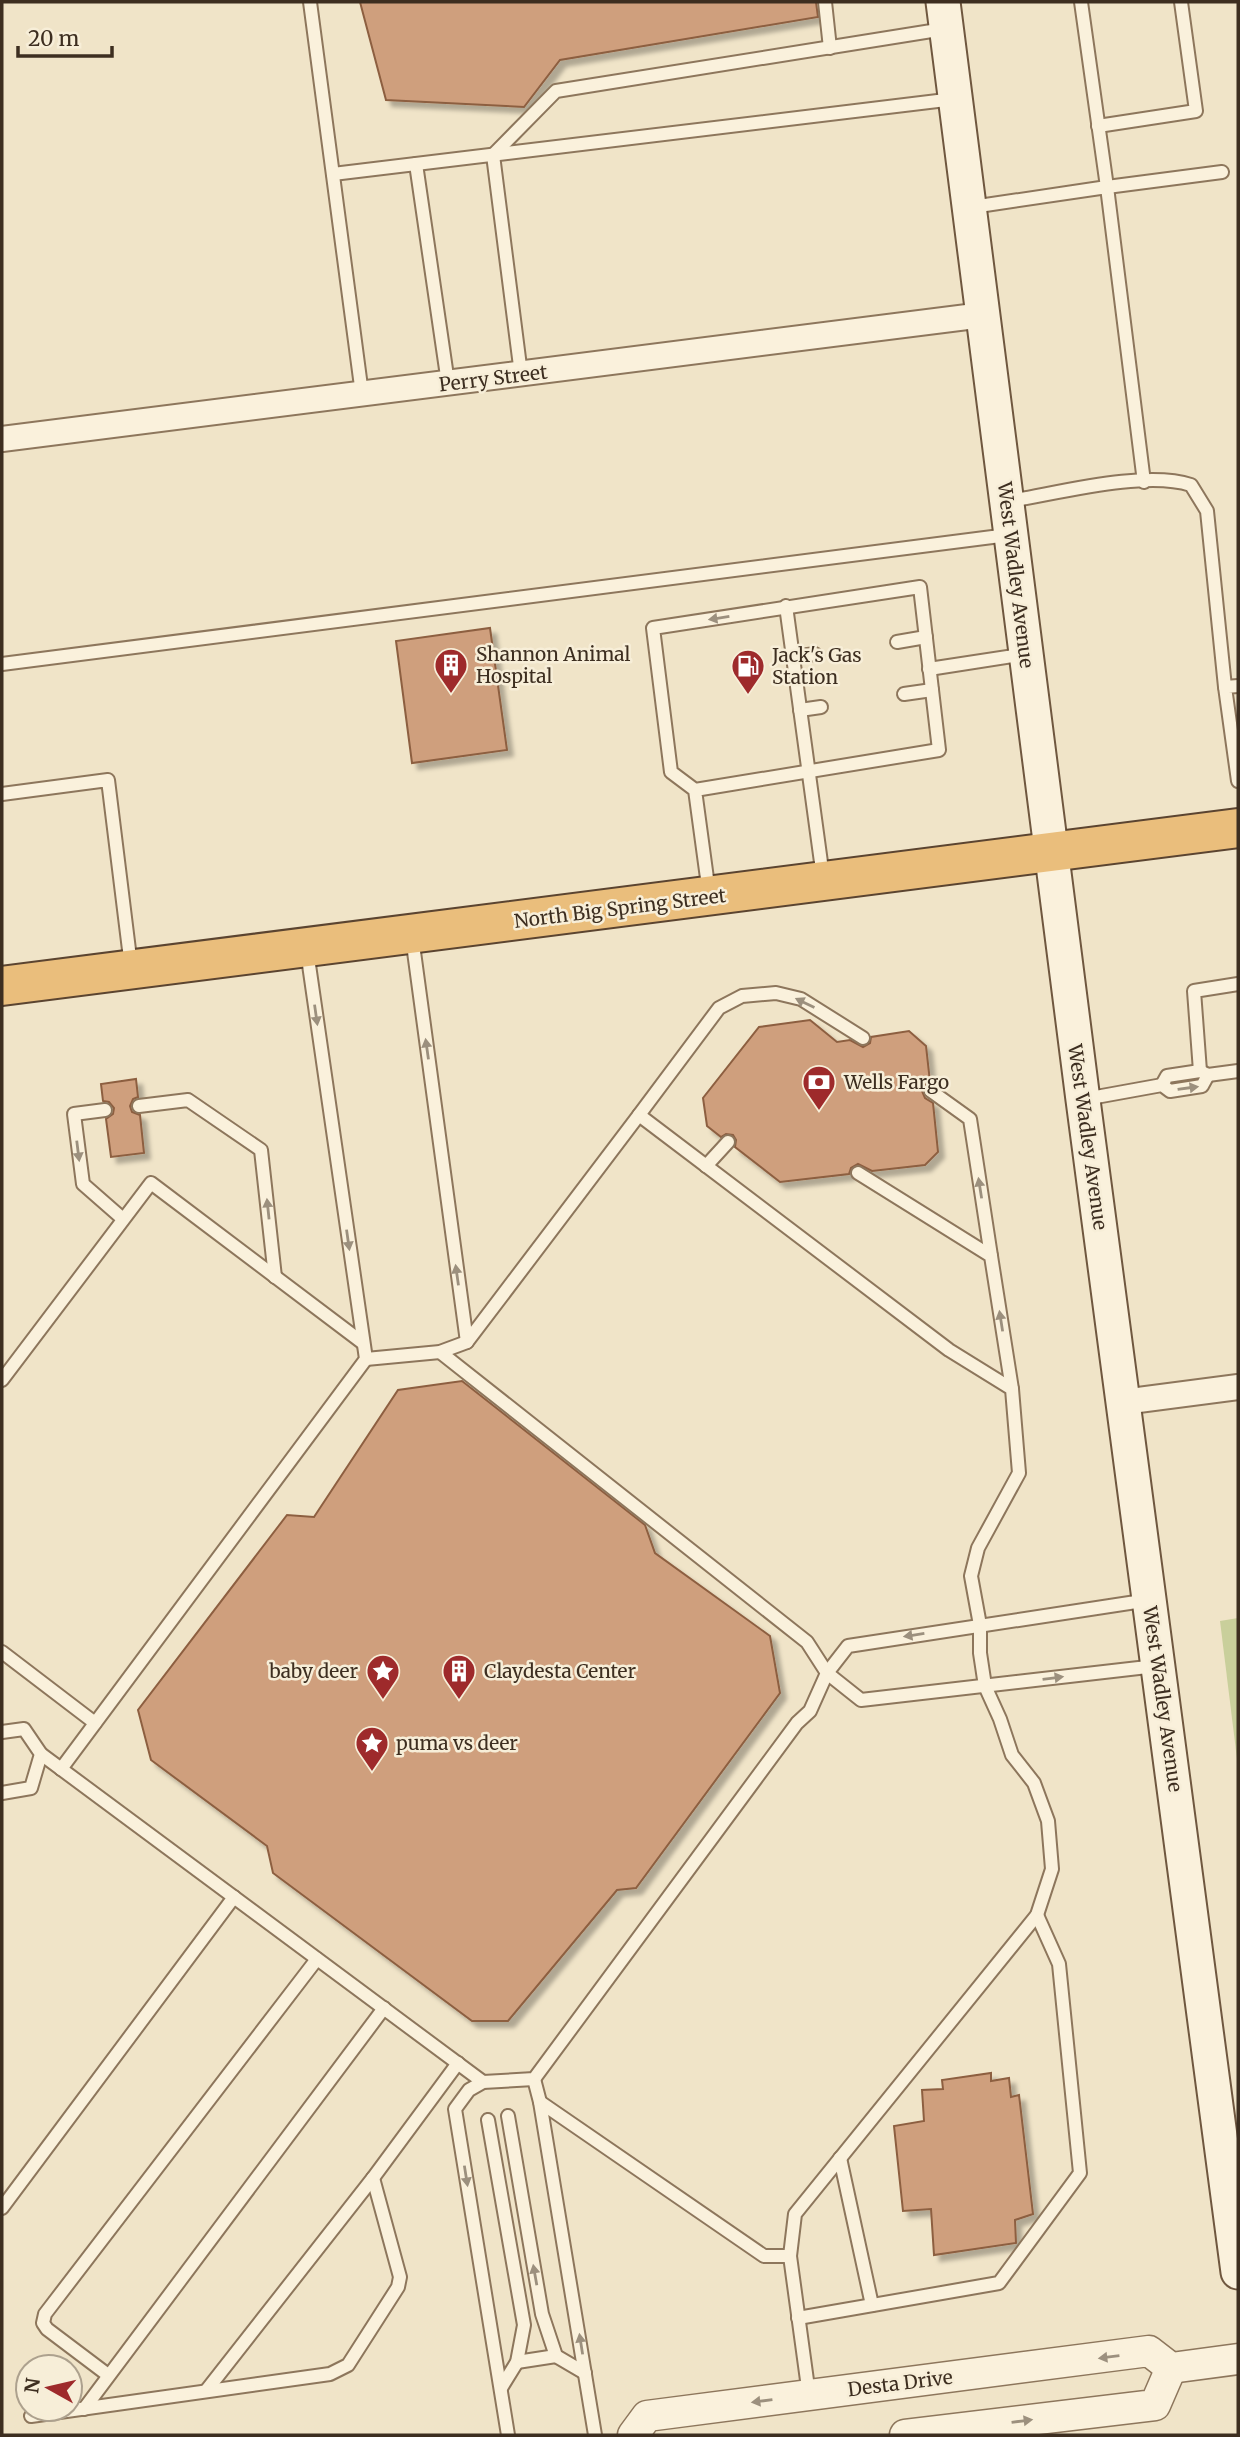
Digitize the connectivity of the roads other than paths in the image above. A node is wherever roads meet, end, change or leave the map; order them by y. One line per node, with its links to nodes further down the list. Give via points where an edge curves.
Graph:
1 (310, 2): 12 (lane)
2 (825, 2): 6 (lane)
3 (1082, 2): 8 (lane)
4 (1181, 2): 8 (lane, via 1196,111)
5 (945, 15): 6 (lane); 7 (main road, West Wadley Avenue)
6 (830, 48): 9 (lane, via 556,91)
7 (956, 99): 9 (lane); 14 (main road, West Wadley Avenue)
8 (1098, 125): 13 (lane)
9 (493, 155): 10 (lane); 16 (lane)
10 (416, 164): 12 (lane); 17 (lane)
11 (1222, 172): 13 (lane)
12 (333, 174): 18 (lane)
13 (1107, 187): 14 (lane); 20 (lane)
14 (969, 207): 15 (main road, West Wadley Avenue)
15 (984, 315): 16 (street, Perry Street); 21 (main road, West Wadley Avenue)
16 (521, 374): 17 (street, Perry Street)
17 (448, 383): 18 (street, Perry Street)
18 (362, 394): 19 (street, Perry Street)
19 (2, 439)
20 (1144, 482): 21 (lane); 31 (lane, via 1174,480 1191,485 1207,511)
21 (1007, 501): 22 (main road, West Wadley Avenue)
22 (1011, 534): 27 (main road, West Wadley Avenue); 29 (lane)
23 (786, 606): 24 (lane, via 920,587); 28 (lane); 38 (lane, one-way to 38, via 653,628 671,772)
24 (926, 637): 25 (lane); 30 (lane)
25 (897, 642)
26 (815, 654): 28 (lane)
27 (1026, 654): 30 (lane); 41 (main road, West Wadley Avenue)
28 (793, 657): 35 (lane)
29 (2, 664)
30 (929, 670): 32 (lane)
31 (1232, 687): 37 (lane)
32 (932, 690): 33 (lane); 36 (lane, via 939,750)
33 (904, 695)
34 (821, 707): 35 (lane)
35 (800, 710): 36 (lane)
36 (809, 771): 38 (lane); 42 (lane)
37 (1238, 781)
38 (695, 790): 43 (lane)
39 (2, 794): 46 (lane, via 108,780)
40 (1238, 828): 41 (highway, North Big Spring Street)
41 (1052, 853): 42 (highway, North Big Spring Street); 53 (main road, West Wadley Avenue)
42 (824, 882): 43 (highway, North Big Spring Street)
43 (710, 897): 44 (highway, North Big Spring Street)
44 (411, 934): 45 (highway, North Big Spring Street); 63 (lane, one-way to 44)
45 (306, 947): 46 (highway, North Big Spring Street); 64 (lane, one-way to 64)
46 (132, 970): 48 (highway, North Big Spring Street)
47 (1238, 984): 51 (lane, via 1194,991)
48 (2, 986)
49 (863, 1038): 56 (lane, one-way to 56, via 801,999 776,993 742,996 719,1008)
50 (1238, 1071): 51 (lane)
51 (1204, 1073): 53 (lane, via 1202,1086 1170,1091 1162,1085)
52 (931, 1091): 61 (lane, one-way to 52, via 970,1119)
53 (1083, 1100): 70 (main road, West Wadley Avenue)
54 (139, 1106): 62 (lane, one-way to 54, via 261,1150 188,1100)
55 (105, 1110): 60 (lane, one-way to 60, via 74,1114 83,1184)
56 (639, 1115): 58 (lane); 63 (lane)
57 (728, 1142): 58 (lane)
58 (706, 1166): 69 (lane, via 949,1350)
59 (858, 1173): 61 (lane)
60 (123, 1219): 62 (lane, via 151,1183); 67 (lane)
61 (991, 1256): 69 (lane, one-way to 61)
62 (275, 1277): 64 (lane)
63 (467, 1342): 65 (lane)
64 (363, 1343): 66 (lane)
65 (440, 1352): 66 (lane); 75 (lane, via 807,1642)
66 (366, 1359): 77 (lane)
67 (2, 1380)
68 (1238, 1387): 70 (street)
69 (1012, 1389): 72 (lane, via 1018,1473 978,1548 971,1576)
70 (1124, 1402): 71 (main road, West Wadley Avenue)
71 (1150, 1600): 72 (lane); 74 (main road, West Wadley Avenue)
72 (980, 1625): 75 (lane, one-way to 75, via 848,1646); 76 (lane)
73 (2, 1652): 77 (lane)
74 (1159, 1666): 76 (lane, one-way to 74); 94 (main road, West Wadley Avenue)
75 (827, 1673): 76 (lane, via 861,1700); 87 (lane, via 810,1711)
76 (985, 1686): 83 (lane, via 1012,1755 1034,1783 1048,1821 1052,1869)
77 (95, 1723): 80 (lane)
78 (2, 1732): 79 (lane, via 24,1729)
79 (41, 1754): 80 (lane); 81 (lane, via 31,1788)
80 (61, 1769): 82 (lane)
81 (2, 1793)
82 (234, 1897): 84 (lane); 95 (lane)
83 (1037, 1915): 92 (lane); 98 (lane, via 1059,1964 1080,2173 999,2283)
84 (317, 1959): 85 (lane); 105 (lane, via 45,2314 47,2329)
85 (384, 2008): 86 (lane); 105 (lane)
86 (458, 2063): 88 (lane); 93 (lane)
87 (534, 2078): 88 (lane); 89 (lane)
88 (483, 2082): 106 (lane, one-way to 106, via 469,2090 455,2109)
89 (540, 2102): 97 (lane, via 764,2256); 104 (lane, one-way to 89)
90 (508, 2116): 100 (lane, one-way to 90, via 542,2314)
91 (488, 2120): 102 (lane, via 524,2325)
92 (840, 2158): 97 (lane, via 795,2214); 98 (lane)
93 (373, 2178): 107 (lane); 107 (lane, via 400,2277 348,2365 330,2374)
94 (1234, 2193): 96 (main road, West Wadley Avenue)
95 (2, 2208)
96 (1237, 2255)
97 (790, 2256): 99 (lane)
98 (872, 2305): 99 (lane)
99 (798, 2318): 108 (lane)
100 (556, 2356): 102 (lane); 104 (lane)
101 (1238, 2359): 103 (street)
102 (517, 2362): 106 (lane)
103 (1171, 2368): 108 (street, Desta Drive, one-way to 108, via 1149,2351); 114 (street, one-way to 103, via 1155,2405)
104 (585, 2373): 111 (lane)
105 (108, 2375): 109 (lane)
106 (501, 2388): 110 (lane)
107 (206, 2392): 109 (lane)
108 (809, 2395): 112 (street, Desta Drive, one-way to 112, via 647,2416)
109 (84, 2409)
110 (508, 2435)
111 (595, 2435)
112 (633, 2435)
113 (905, 2435): 114 (street)
114 (911, 2435)

